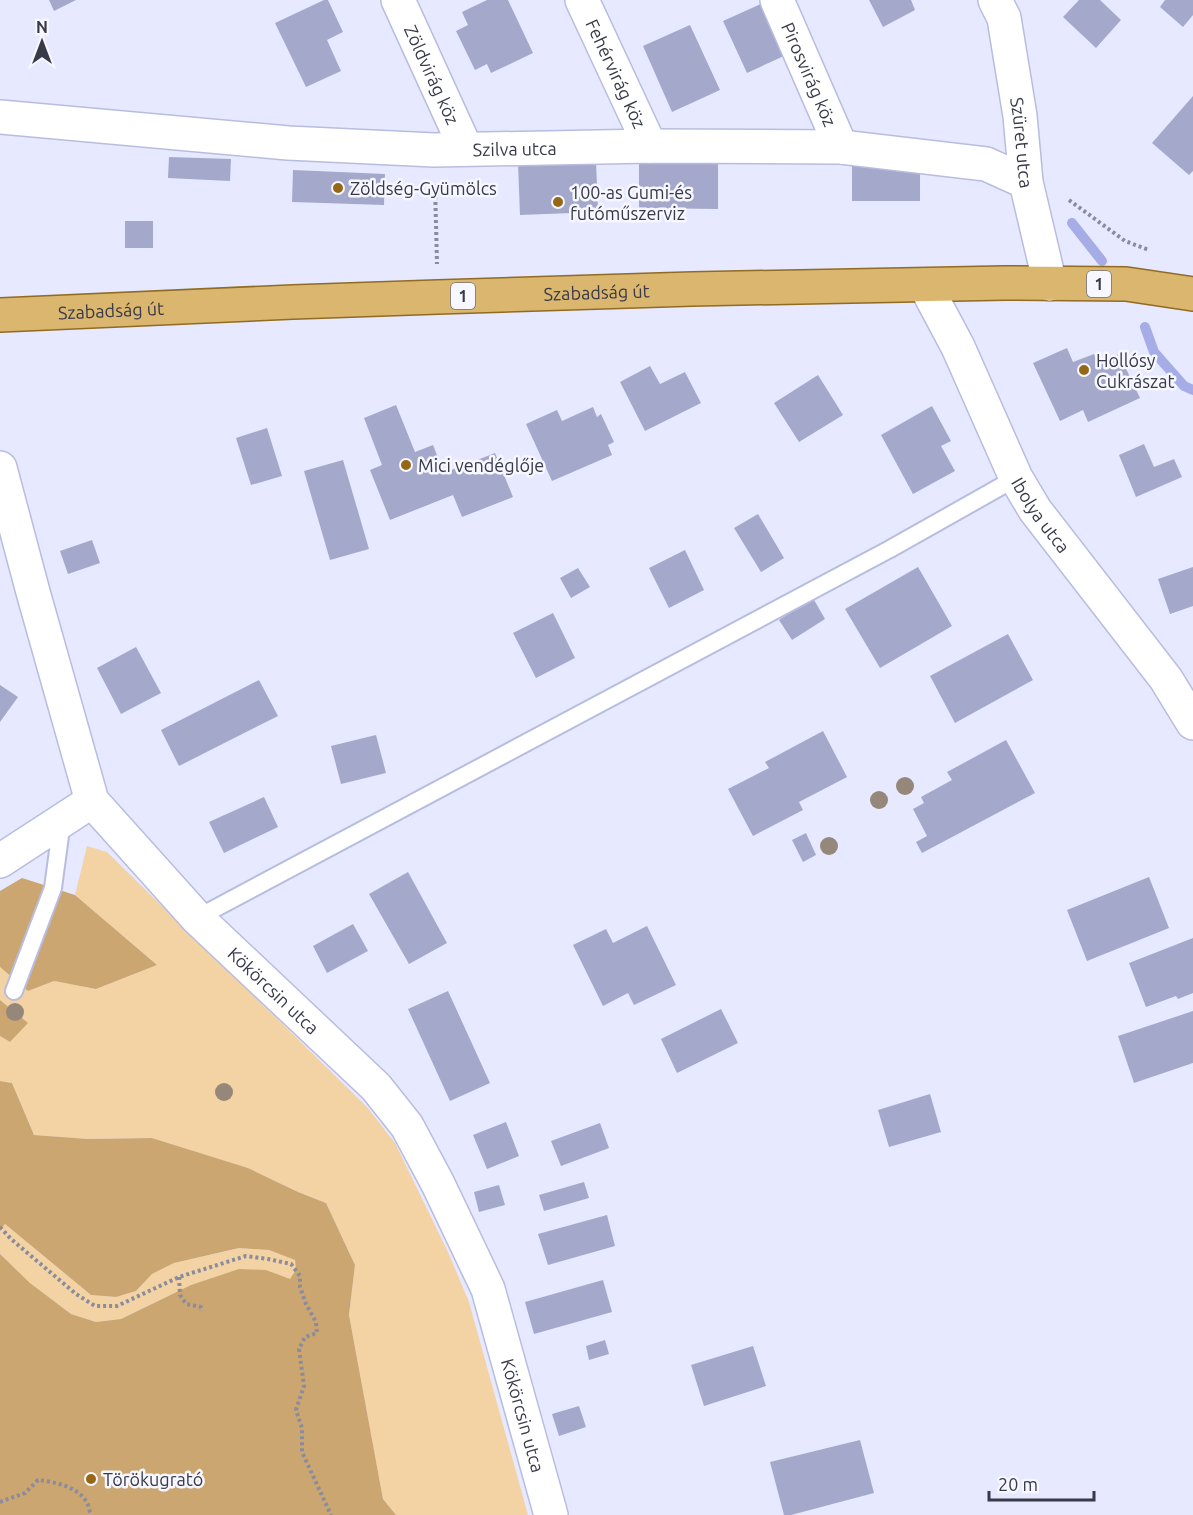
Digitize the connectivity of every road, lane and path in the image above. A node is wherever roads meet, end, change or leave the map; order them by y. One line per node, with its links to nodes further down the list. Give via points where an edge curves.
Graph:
1 (398, 0): 8 (street, Zöldvirág köz)
2 (582, 0): 6 (street, Fehérvirág köz)
3 (777, 0): 7 (street, Pirosvirág köz)
4 (995, 0): 9 (street, Szüret utca, via 1005,18)
5 (0, 117): 8 (street, Szilva utca, via 288,143)
6 (650, 146): 7 (street, Szilva utca); 8 (street, Szilva utca)
7 (841, 147): 9 (street, Szilva utca, via 986,164)
8 (450, 150): 15 (path)
9 (1026, 182): 12 (street, Szüret utca)
10 (1069, 200): 11 (path, via 1125,241)
11 (1153, 252)
12 (1050, 284): 13 (main road, Szabadság út / 1); 14 (main road, Szabadság út / 1, via 1126,284)
13 (925, 285): 15 (main road, Szabadság út / 1); 18 (street, Ibolya utca, via 958,347)
14 (1193, 294)
15 (438, 297): 16 (main road, Szabadság út / 1)
16 (0, 315)
17 (0, 468): 20 (street, Kökörcsin utca)
18 (1016, 478): 19 (street, Ibolya utca, via 1035,510 1166,679); 23 (lane)
19 (1193, 723)
20 (92, 801): 21 (street); 23 (street, Kökörcsin utca)
21 (62, 821): 22 (street); 24 (lane, via 53,888)
22 (0, 861)
23 (197, 918): 31 (street, Kökörcsin utca, via 376,1088 407,1126 488,1289)
24 (14, 991)
25 (0, 1227): 26 (path, via 95,1306 117,1306)
26 (179, 1277): 27 (path, via 180,1295 186,1304 201,1307); 30 (path, via 246,1256 291,1264 300,1276 300,1287 317,1333 305,1337 299,1349 304,1386 296,1410 302,1428 302,1452)
27 (201, 1311)
28 (0, 1502): 29 (path, via 25,1493 38,1480 78,1492)
29 (91, 1515)
30 (331, 1515)
31 (550, 1515)

